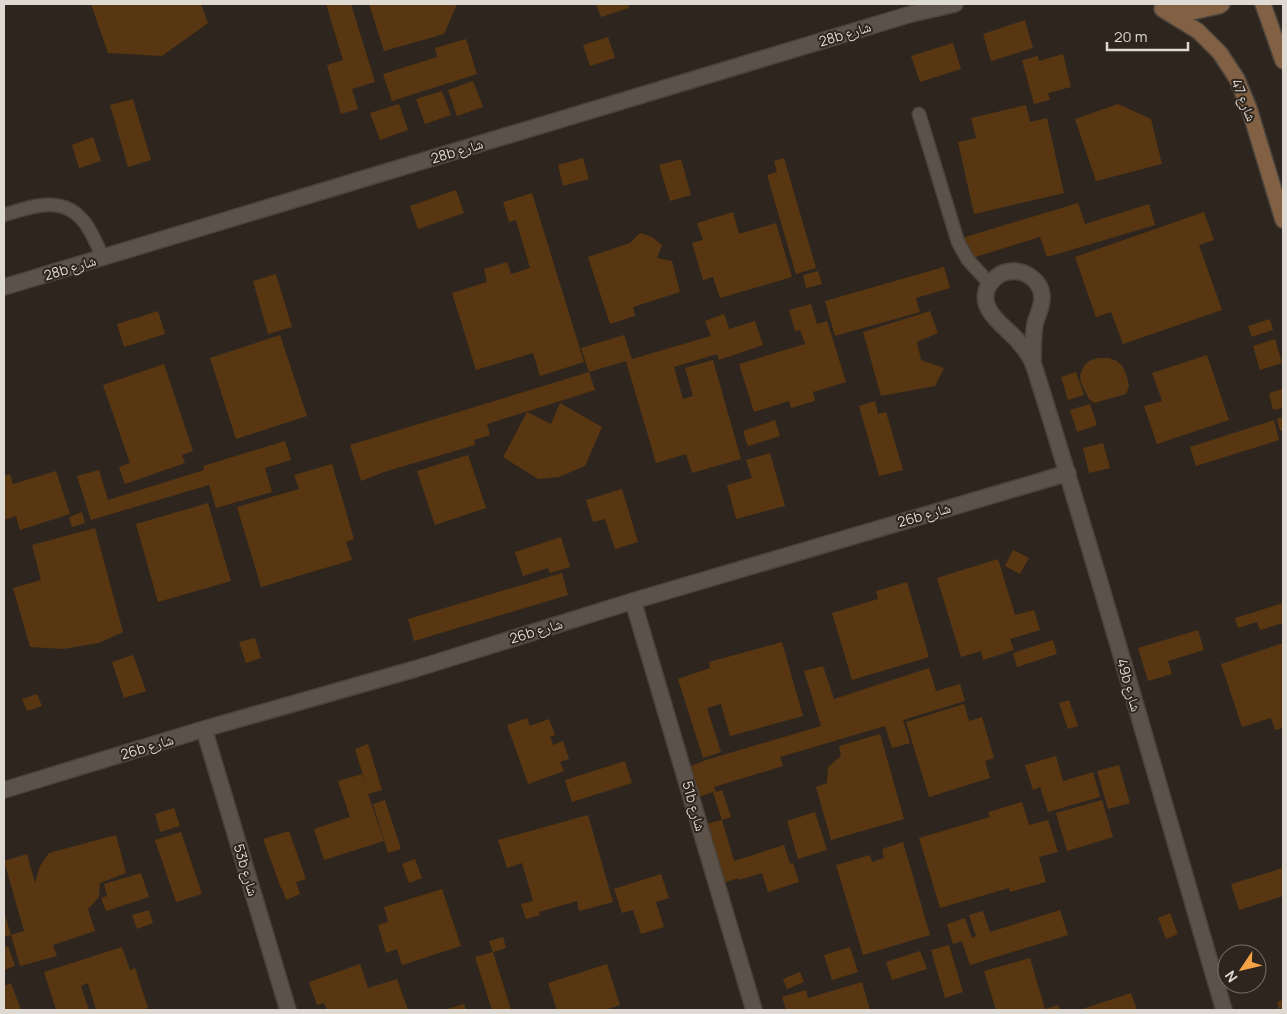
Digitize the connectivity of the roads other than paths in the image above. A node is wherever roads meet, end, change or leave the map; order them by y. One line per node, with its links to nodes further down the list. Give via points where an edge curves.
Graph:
1 (935, 4): 6 (street, 28b شارع)
2 (955, 4): 6 (street, 28b شارع)
3 (1222, 4): 5 (street, via 1192,12)
4 (1263, 4): 7 (street)
5 (1158, 6): 10 (street, شارع 47, via 1198,30 1220,53 1237,79)
6 (911, 14): 11 (street, 28b شارع)
7 (1283, 61)
8 (919, 114): 12 (lane, via 962,252)
9 (4, 215): 11 (lane, via 44,204 60,206 86,224)
10 (1283, 220)
11 (103, 258): 13 (street, 28b شارع)
12 (990, 284): 14 (street, 49b شارع, via 985,294 991,314); 14 (street, 49b شارع, via 997,276 1020,271 1039,285 1042,297)
13 (4, 287)
14 (1032, 360): 15 (street, 49b شارع)
15 (1068, 473): 16 (street, 26b شارع); 21 (street, 49b شارع)
16 (633, 601): 17 (street, 26b شارع, via 415,669); 20 (street, 51b شارع)
17 (204, 729): 18 (street, 26b شارع); 19 (street, 53b شارع)
18 (4, 790)
19 (288, 1010)
20 (754, 1010)
21 (1224, 1010)

